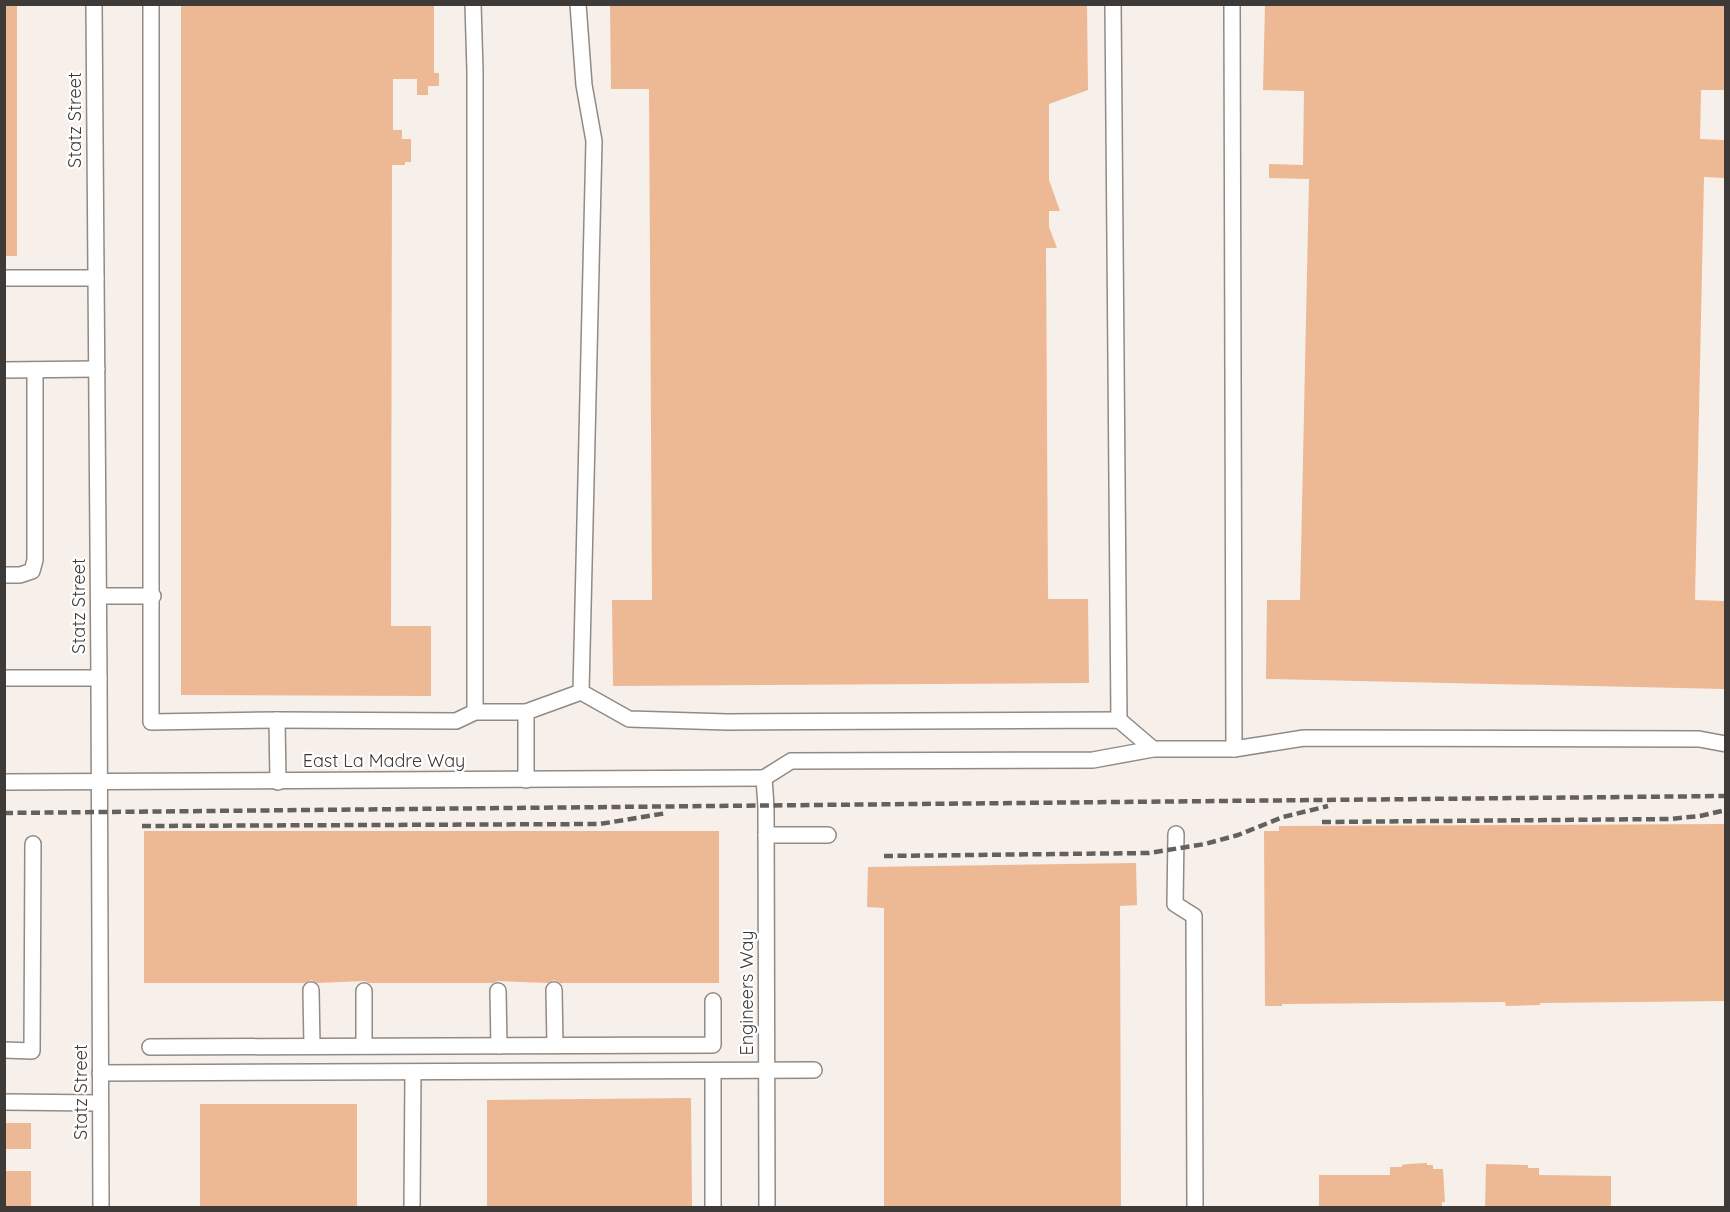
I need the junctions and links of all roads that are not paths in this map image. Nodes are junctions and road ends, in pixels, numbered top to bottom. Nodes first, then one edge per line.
1 (94, 4) edge
2 (151, 4) edge
3 (473, 4) edge
4 (578, 4) edge
5 (1113, 4) edge
6 (1232, 4) edge
7 (4, 278) edge
8 (96, 278) junction
9 (97, 369) junction
10 (4, 370) edge
11 (35, 370) junction
12 (4, 575) edge
13 (99, 596) junction
14 (153, 596) junction
15 (4, 678) edge
16 (99, 678) junction
17 (581, 692) junction
18 (475, 712) junction
19 (526, 712) junction
20 (277, 720) junction
21 (1119, 720) junction
22 (1725, 744) edge
23 (1153, 749) junction
24 (1234, 749) junction
25 (764, 778) junction
26 (526, 780) junction
27 (4, 782) edge
28 (278, 782) junction
29 (99, 783) junction
30 (1176, 834) dead end
31 (828, 835) dead end
32 (766, 836) junction
33 (33, 844) dead end
34 (311, 990) dead end
35 (554, 990) dead end
36 (364, 991) dead end
37 (498, 991) dead end
38 (713, 1000) dead end
39 (312, 1046) junction
40 (364, 1046) junction
41 (499, 1046) junction
42 (555, 1046) junction
43 (150, 1047) dead end
44 (4, 1050) edge
45 (814, 1070) dead end
46 (767, 1071) junction
47 (412, 1072) junction
48 (713, 1072) junction
49 (100, 1073) junction
50 (4, 1102) edge
51 (100, 1103) junction
52 (101, 1208) edge
53 (412, 1208) edge
54 (713, 1208) edge
55 (767, 1208) edge
56 (1195, 1208) edge

1 - 8 street, Statz Street
2 - 14 street
3 - 18 street
4 - 17 street
5 - 21 street
6 - 24 street
7 - 8 street
8 - 9 street, Statz Street
9 - 11 street
9 - 13 street, Statz Street
10 - 11 street
11 - 12 street
13 - 14 street
13 - 16 street, Statz Street
14 - 20 street
15 - 16 street
16 - 29 street, Statz Street
17 - 19 street
17 - 21 street
18 - 19 street
18 - 20 street
19 - 26 street
20 - 28 street
21 - 23 street
22 - 24 street
23 - 24 street
23 - 25 street
25 - 26 street, East La Madre Way
25 - 32 street, Engineers Way
26 - 28 street, East La Madre Way
27 - 29 street, East La Madre Way
28 - 29 street, East La Madre Way
29 - 49 street, Statz Street
30 - 56 street
31 - 32 street
32 - 46 street, Engineers Way
33 - 44 street
34 - 39 street
35 - 42 street
36 - 40 street
37 - 41 street
38 - 42 street
39 - 40 street
39 - 43 street
40 - 41 street
41 - 42 street
45 - 46 street
46 - 48 street
46 - 55 street, Engineers Way
47 - 48 street
47 - 49 street
47 - 53 street
48 - 54 street
49 - 51 street, Statz Street
50 - 51 street
51 - 52 street, Statz Street

